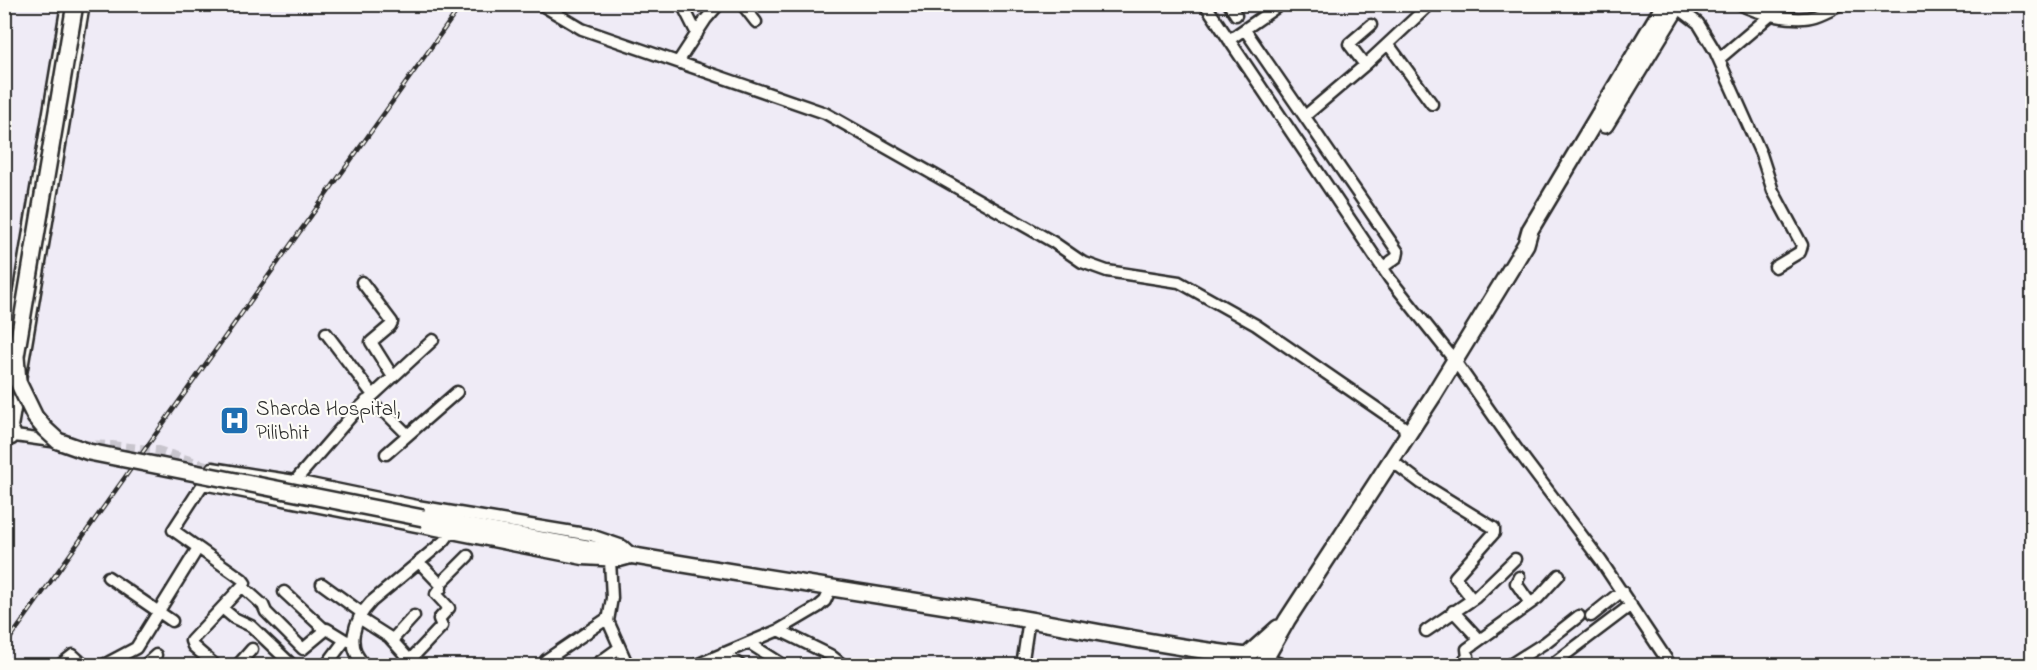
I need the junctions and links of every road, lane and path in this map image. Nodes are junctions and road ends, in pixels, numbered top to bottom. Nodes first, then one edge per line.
1 (67, 4) edge
2 (75, 4) edge
3 (84, 4) edge
4 (540, 4) edge
5 (682, 4) edge
6 (719, 4) edge
7 (742, 4) edge
8 (1205, 4) edge
9 (1229, 4) edge
10 (1281, 4) edge
11 (1740, 4) edge
12 (1841, 4) edge
13 (1674, 5) edge
14 (1426, 8) dead end
15 (1772, 14) junction
16 (1236, 15) dead end
17 (756, 22) dead end
18 (1371, 25) dead end
19 (1245, 30) junction
20 (697, 34) junction
21 (1229, 40) junction
22 (1388, 44) junction
23 (1719, 59) junction
24 (678, 62) junction
25 (1365, 65) junction
26 (1432, 104) dead end
27 (1304, 115) junction
28 (1286, 124) junction
29 (1775, 267) dead end
30 (1382, 268) junction
31 (363, 282) dead end
32 (326, 333) dead end
33 (433, 340) dead end
34 (1455, 361) junction
35 (393, 376) junction
36 (457, 392) dead end
37 (369, 398) junction
38 (4, 403) edge
39 (1389, 416) junction
40 (1419, 419) junction
41 (408, 435) junction
42 (8, 436) edge
43 (1406, 440) junction
44 (76, 445) tunnel mouth
45 (386, 454) dead end
46 (1392, 461) junction
47 (212, 468) tunnel mouth
48 (295, 481) junction
49 (450, 533) junction
50 (198, 548) junction
51 (468, 556) dead end
52 (635, 557) junction
53 (1515, 559) dead end
54 (610, 560) junction
55 (419, 562) junction
56 (1559, 575) dead end
57 (1519, 576) dead end
58 (108, 577) dead end
59 (441, 583) junction
60 (322, 584) dead end
61 (243, 587) junction
62 (831, 588) junction
63 (1622, 591) junction
64 (284, 592) dead end
65 (1472, 599) junction
66 (1530, 603) junction
67 (1631, 605) junction
68 (222, 608) junction
69 (1453, 610) junction
70 (158, 611) junction
71 (361, 615) junction
72 (414, 616) dead end
73 (1579, 616) dead end
74 (1591, 616) dead end
75 (608, 618) junction
76 (1029, 619) junction
77 (1287, 620) junction
78 (172, 621) dead end
79 (326, 630) junction
80 (778, 630) junction
81 (1426, 631) dead end
82 (1479, 639) junction
83 (392, 640) junction
84 (349, 641) junction
85 (749, 643) junction
86 (619, 648) junction
87 (252, 649) dead end
88 (1192, 650) junction
89 (723, 653) junction
90 (156, 655) dead end
91 (1247, 659) edge
92 (546, 660) dead end
93 (1557, 661) dead end
94 (412, 663) edge
95 (1269, 663) edge
96 (327, 664) dead end
97 (1225, 665) edge
98 (59, 666) edge
99 (85, 666) edge
100 (102, 666) edge
101 (144, 666) edge
102 (216, 666) edge
103 (237, 666) edge
104 (293, 666) edge
105 (366, 666) edge
106 (594, 666) edge
107 (627, 666) edge
108 (694, 666) edge
109 (741, 666) edge
110 (785, 666) edge
111 (844, 666) edge
112 (1022, 666) edge
113 (1458, 666) edge
114 (1508, 666) edge
115 (1671, 666) edge

1 - 38 street
2 - 52 highway, bridge
3 - 42 street
4 - 24 street
5 - 20 street
6 - 20 street
7 - 17 street
8 - 21 street
9 - 16 street
10 - 19 street
11 - 15 street
12 - 15 street
13 - 23 street
13 - 34 highway
14 - 22 street
15 - 23 street
18 - 25 street
19 - 21 street
19 - 27 street
20 - 24 street
21 - 28 street
22 - 25 street
22 - 26 street
23 - 29 street
24 - 39 street
25 - 27 street
27 - 28 street
27 - 30 street
28 - 30 street
30 - 34 street
31 - 35 street
32 - 37 street
33 - 35 street
34 - 40 highway
34 - 63 street
35 - 37 street
36 - 41 street
37 - 41 street
37 - 48 street
39 - 40 street
39 - 43 street
40 - 43 highway
41 - 45 street
42 - 44 street
43 - 46 highway
46 - 65 street
46 - 77 highway
47 - 48 street
48 - 52 street
49 - 50 street
49 - 54 street
49 - 55 street
50 - 61 street
50 - 70 street
51 - 59 street
52 - 54 street
52 - 62 highway
53 - 65 street
54 - 75 street
55 - 59 street
55 - 71 street
56 - 66 street
57 - 66 street
58 - 70 street
59 - 94 street
60 - 71 street
61 - 68 street
61 - 79 street
62 - 76 highway
62 - 80 street
63 - 67 street
63 - 74 street
64 - 79 street
65 - 69 street
66 - 82 street
67 - 93 street
67 - 115 street
68 - 102 street
68 - 104 street
69 - 81 street
69 - 82 street
70 - 78 street
70 - 100 street
71 - 83 street
71 - 84 street
72 - 83 street
73 - 114 street
75 - 86 street
75 - 92 street
76 - 88 highway
76 - 112 street
77 - 91 highway
77 - 95 highway
79 - 84 street
80 - 85 street
80 - 111 street
82 - 113 street
83 - 94 street
84 - 96 street
84 - 105 street
85 - 89 street
85 - 110 street
86 - 106 street
86 - 107 street
87 - 103 street
88 - 91 highway
88 - 97 highway
89 - 108 street
89 - 109 street
90 - 101 street
91 - 95 highway
98 - 99 street

